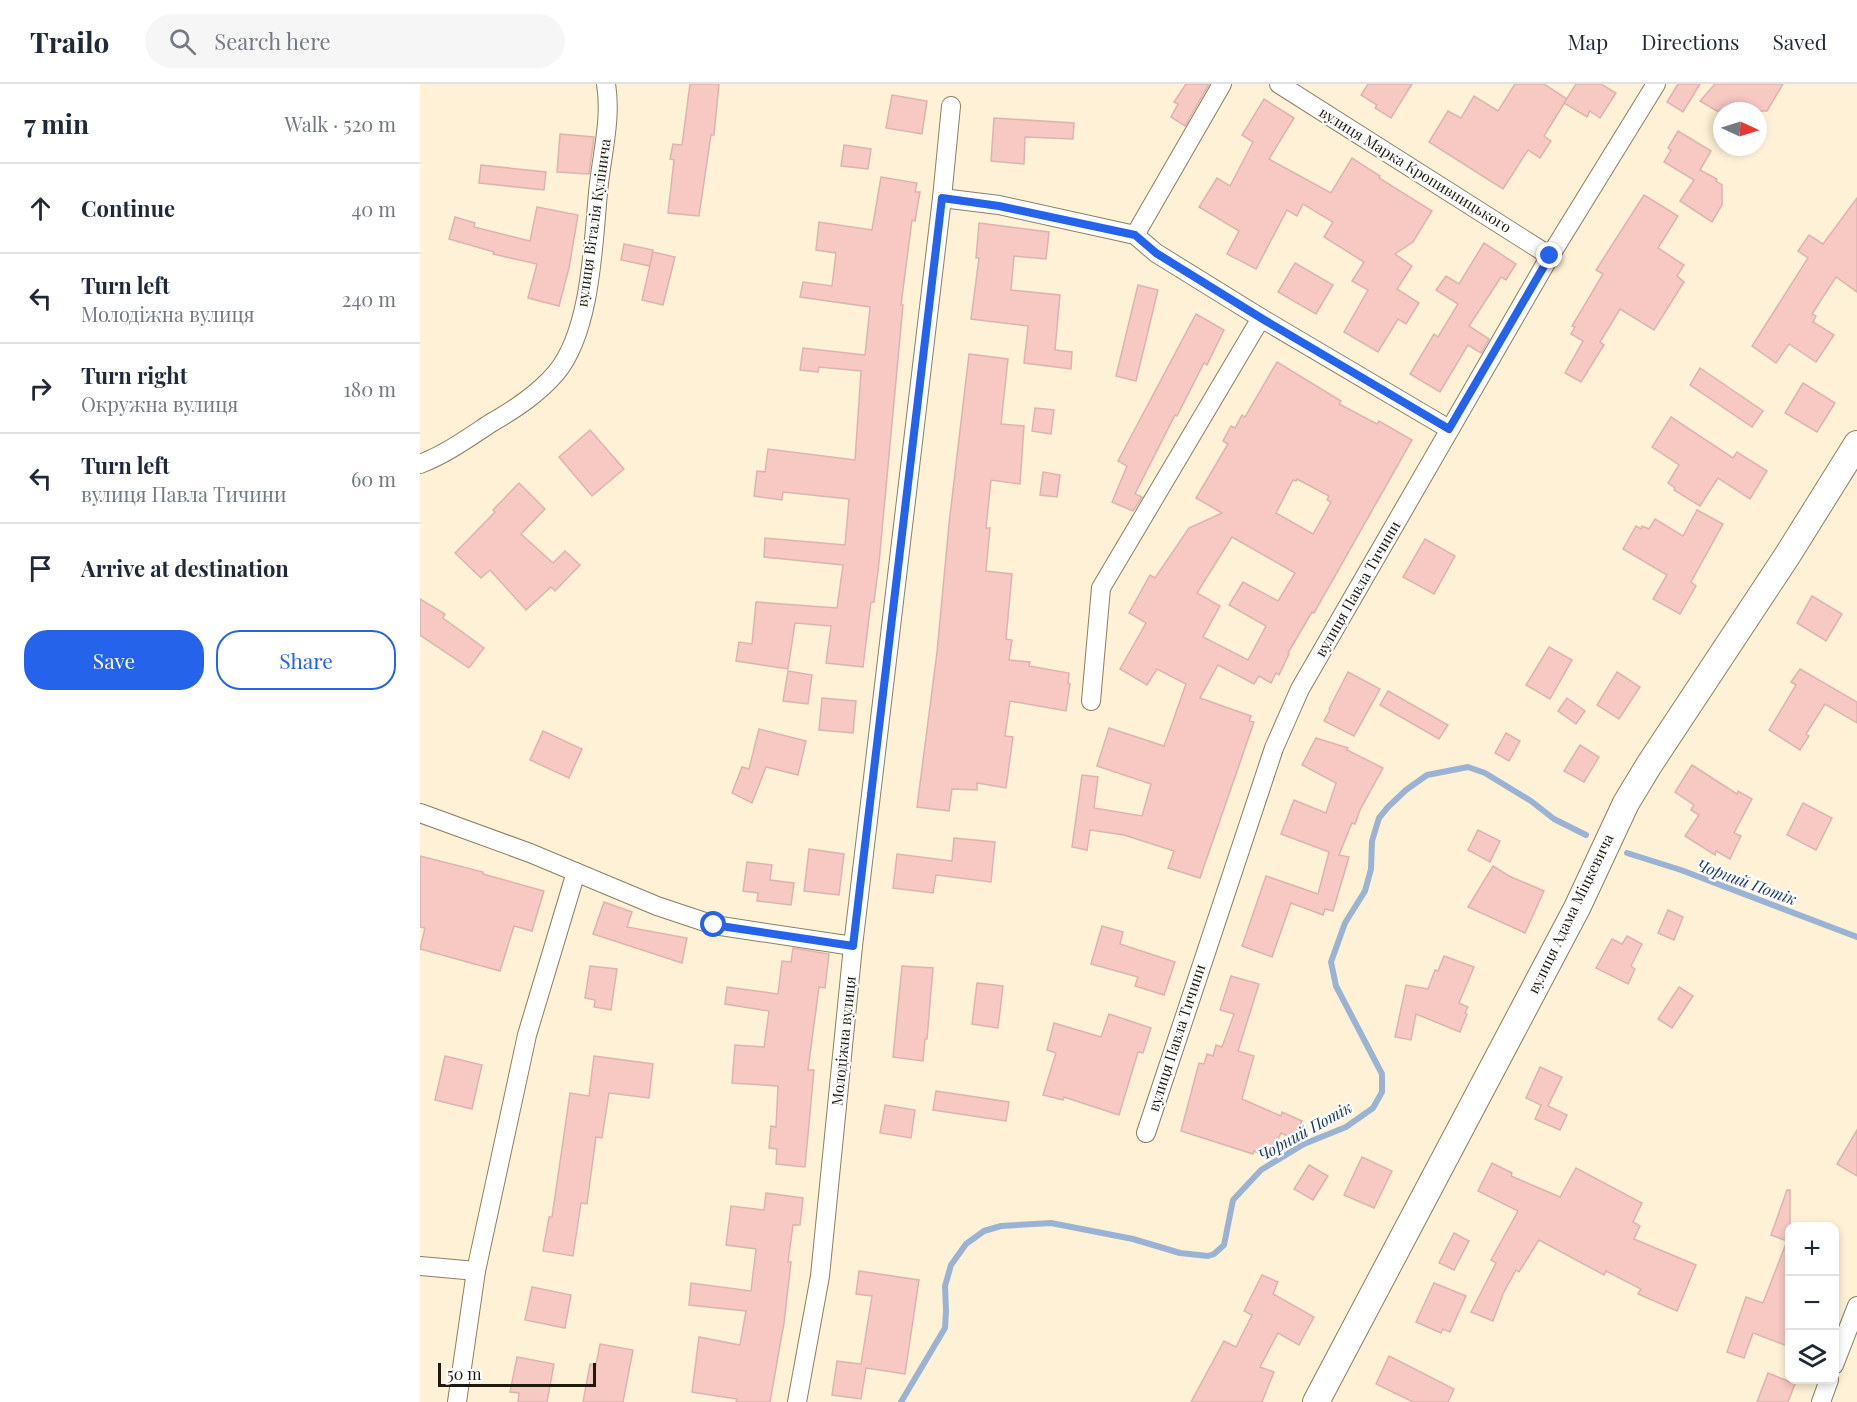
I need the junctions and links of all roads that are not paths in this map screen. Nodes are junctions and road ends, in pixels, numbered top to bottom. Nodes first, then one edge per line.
1 (606, 84) edge
2 (1222, 84) edge
3 (1279, 84) edge
4 (1655, 84) edge
5 (951, 106) dead end
6 (942, 198) junction
7 (1135, 235) junction
8 (1550, 256) junction
9 (1261, 318) junction
10 (1449, 429) junction
11 (1857, 444) edge
12 (420, 464) edge
13 (1091, 701) dead end
14 (420, 813) edge
15 (576, 872) junction
16 (853, 946) junction
17 (1146, 1133) dead end
18 (420, 1266) edge
19 (476, 1271) junction
20 (1857, 1306) edge
21 (1839, 1352) edge
22 (1828, 1384) edge
23 (457, 1402) edge
24 (797, 1402) edge
25 (1316, 1402) edge
26 (1821, 1402) edge

1 - 12 street, вулиця Віталія Кулінича
2 - 7 street
3 - 8 street, вулиця Марка Кропивницького
4 - 8 street, вулиця Павла Тичини
5 - 6 street, Молодіжна вулиця
6 - 7 street
6 - 16 street, Молодіжна вулиця
7 - 9 street
8 - 10 street, вулиця Павла Тичини
9 - 10 street
9 - 13 street
10 - 17 street, вулиця Павла Тичини
11 - 25 street, вулиця Адама Міцкевича
14 - 15 street
15 - 16 street
15 - 19 street
16 - 24 street, Молодіжна вулиця
18 - 19 street
19 - 23 street
20 - 21 street
22 - 26 street

